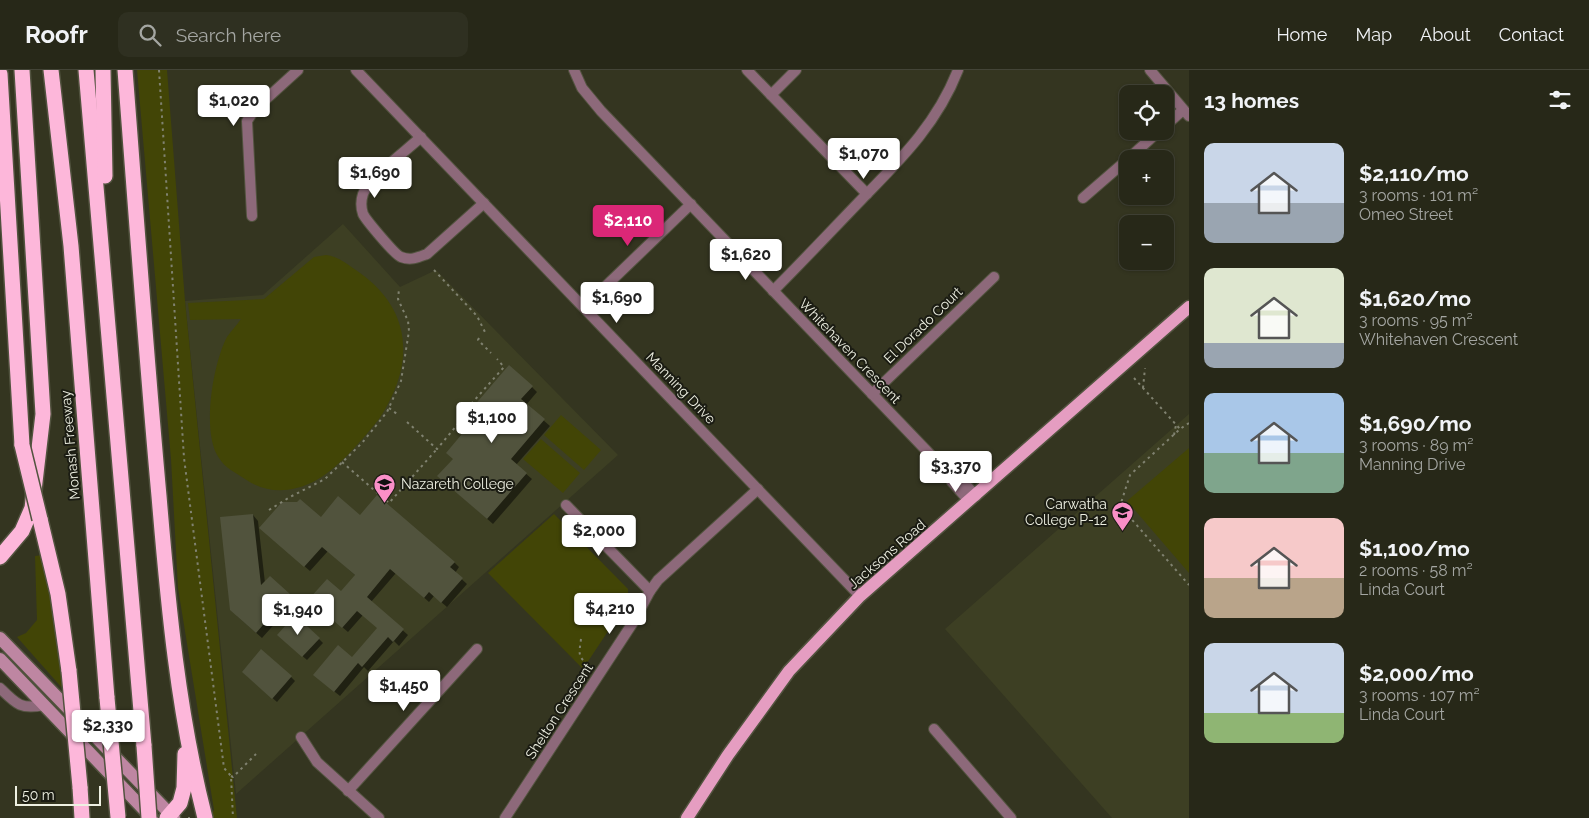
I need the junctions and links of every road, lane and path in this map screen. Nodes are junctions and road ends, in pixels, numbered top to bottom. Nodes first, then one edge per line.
1 (22, 70) edge
2 (51, 70) edge
3 (86, 70) edge
4 (104, 70) edge
5 (125, 70) edge
6 (159, 70) edge
7 (298, 70) edge
8 (356, 70) edge
9 (574, 70) edge
10 (748, 70) edge
11 (796, 70) edge
12 (958, 70) edge
13 (1150, 70) edge
14 (0, 74) edge
15 (771, 94) junction
16 (1186, 113) edge
17 (1174, 120) edge
18 (421, 137) junction
19 (1149, 140) edge
20 (1138, 150) edge
21 (1119, 167) edge
22 (867, 194) junction
23 (1084, 198) dead end
24 (484, 203) junction
25 (691, 204) junction
26 (252, 216) dead end
27 (434, 270) dead end
28 (994, 277) dead end
29 (399, 288) dead end
30 (774, 291) junction
31 (107, 298) junction
32 (584, 307) junction
33 (1189, 307) edge
34 (485, 332) dead end
35 (479, 338) dead end
36 (490, 353) dead end
37 (497, 360) dead end
38 (1145, 368) dead end
39 (1134, 378) dead end
40 (1143, 388) junction
41 (872, 394) junction
42 (389, 408) junction
43 (398, 414) dead end
44 (407, 422) dead end
45 (1189, 423) edge
46 (1176, 425) junction
47 (1180, 429) junction
48 (1174, 435) junction
49 (436, 449) junction
50 (342, 462) junction
51 (758, 489) junction
52 (972, 498) junction
53 (566, 505) dead end
54 (269, 510) dead end
55 (3, 553) edge
56 (1189, 585) edge
57 (650, 591) junction
58 (860, 596) junction
59 (0, 638) edge
60 (581, 639) dead end
61 (477, 649) dead end
62 (0, 659) edge
63 (600, 673) junction
64 (0, 688) edge
65 (44, 705) junction
66 (934, 729) dead end
67 (185, 730) junction
68 (301, 737) dead end
69 (256, 754) dead end
70 (231, 776) junction
71 (348, 791) junction
72 (118, 817) edge
73 (171, 817) edge
74 (232, 817) edge
75 (82, 818) edge
76 (151, 818) edge
77 (205, 818) edge
78 (378, 818) edge
79 (505, 818) edge
80 (688, 818) edge
81 (1010, 818) edge

1 - 55 highway
2 - 72 highway, Monash Freeway, bridge
3 - 31 highway
4 - 31 highway
5 - 67 highway
6 - 70 path
7 - 26 street
8 - 18 street, Manning Drive
9 - 25 street, Whitehaven Crescent
10 - 15 street
11 - 15 street
12 - 22 street
13 - 16 street
14 - 75 highway, bridge
15 - 22 street
16 - 17 street
18 - 24 street, Manning Drive
18 - 24 street
19 - 20 street
21 - 23 street
22 - 30 street
24 - 32 street, Manning Drive
25 - 30 street, Whitehaven Crescent
25 - 32 street
27 - 34 path
28 - 41 street, El Dorado Court
29 - 42 path
30 - 41 street, Whitehaven Crescent
31 - 76 highway, bridge
32 - 51 street, Manning Drive
33 - 52 main road, Jacksons Road
35 - 36 path
37 - 49 path
38 - 40 path
39 - 40 path
40 - 46 path
41 - 52 street, Whitehaven Crescent
42 - 43 path
42 - 50 path
44 - 49 path
45 - 47 path
46 - 47 path
46 - 48 path
47 - 48 path
48 - 56 path
49 - 50 path
50 - 54 path
51 - 57 street, Shelton Crescent
51 - 58 street, Manning Drive
52 - 58 main road, Jacksons Road
53 - 57 street
57 - 63 street, Shelton Crescent
58 - 80 main road, Jacksons Road
59 - 73 main road
60 - 63 path
61 - 71 street
62 - 65 main road
63 - 79 street, Shelton Crescent
64 - 65 street
65 - 76 main road
66 - 81 street
67 - 73 highway
67 - 77 highway
68 - 71 street
69 - 70 path
70 - 74 path
71 - 78 street

